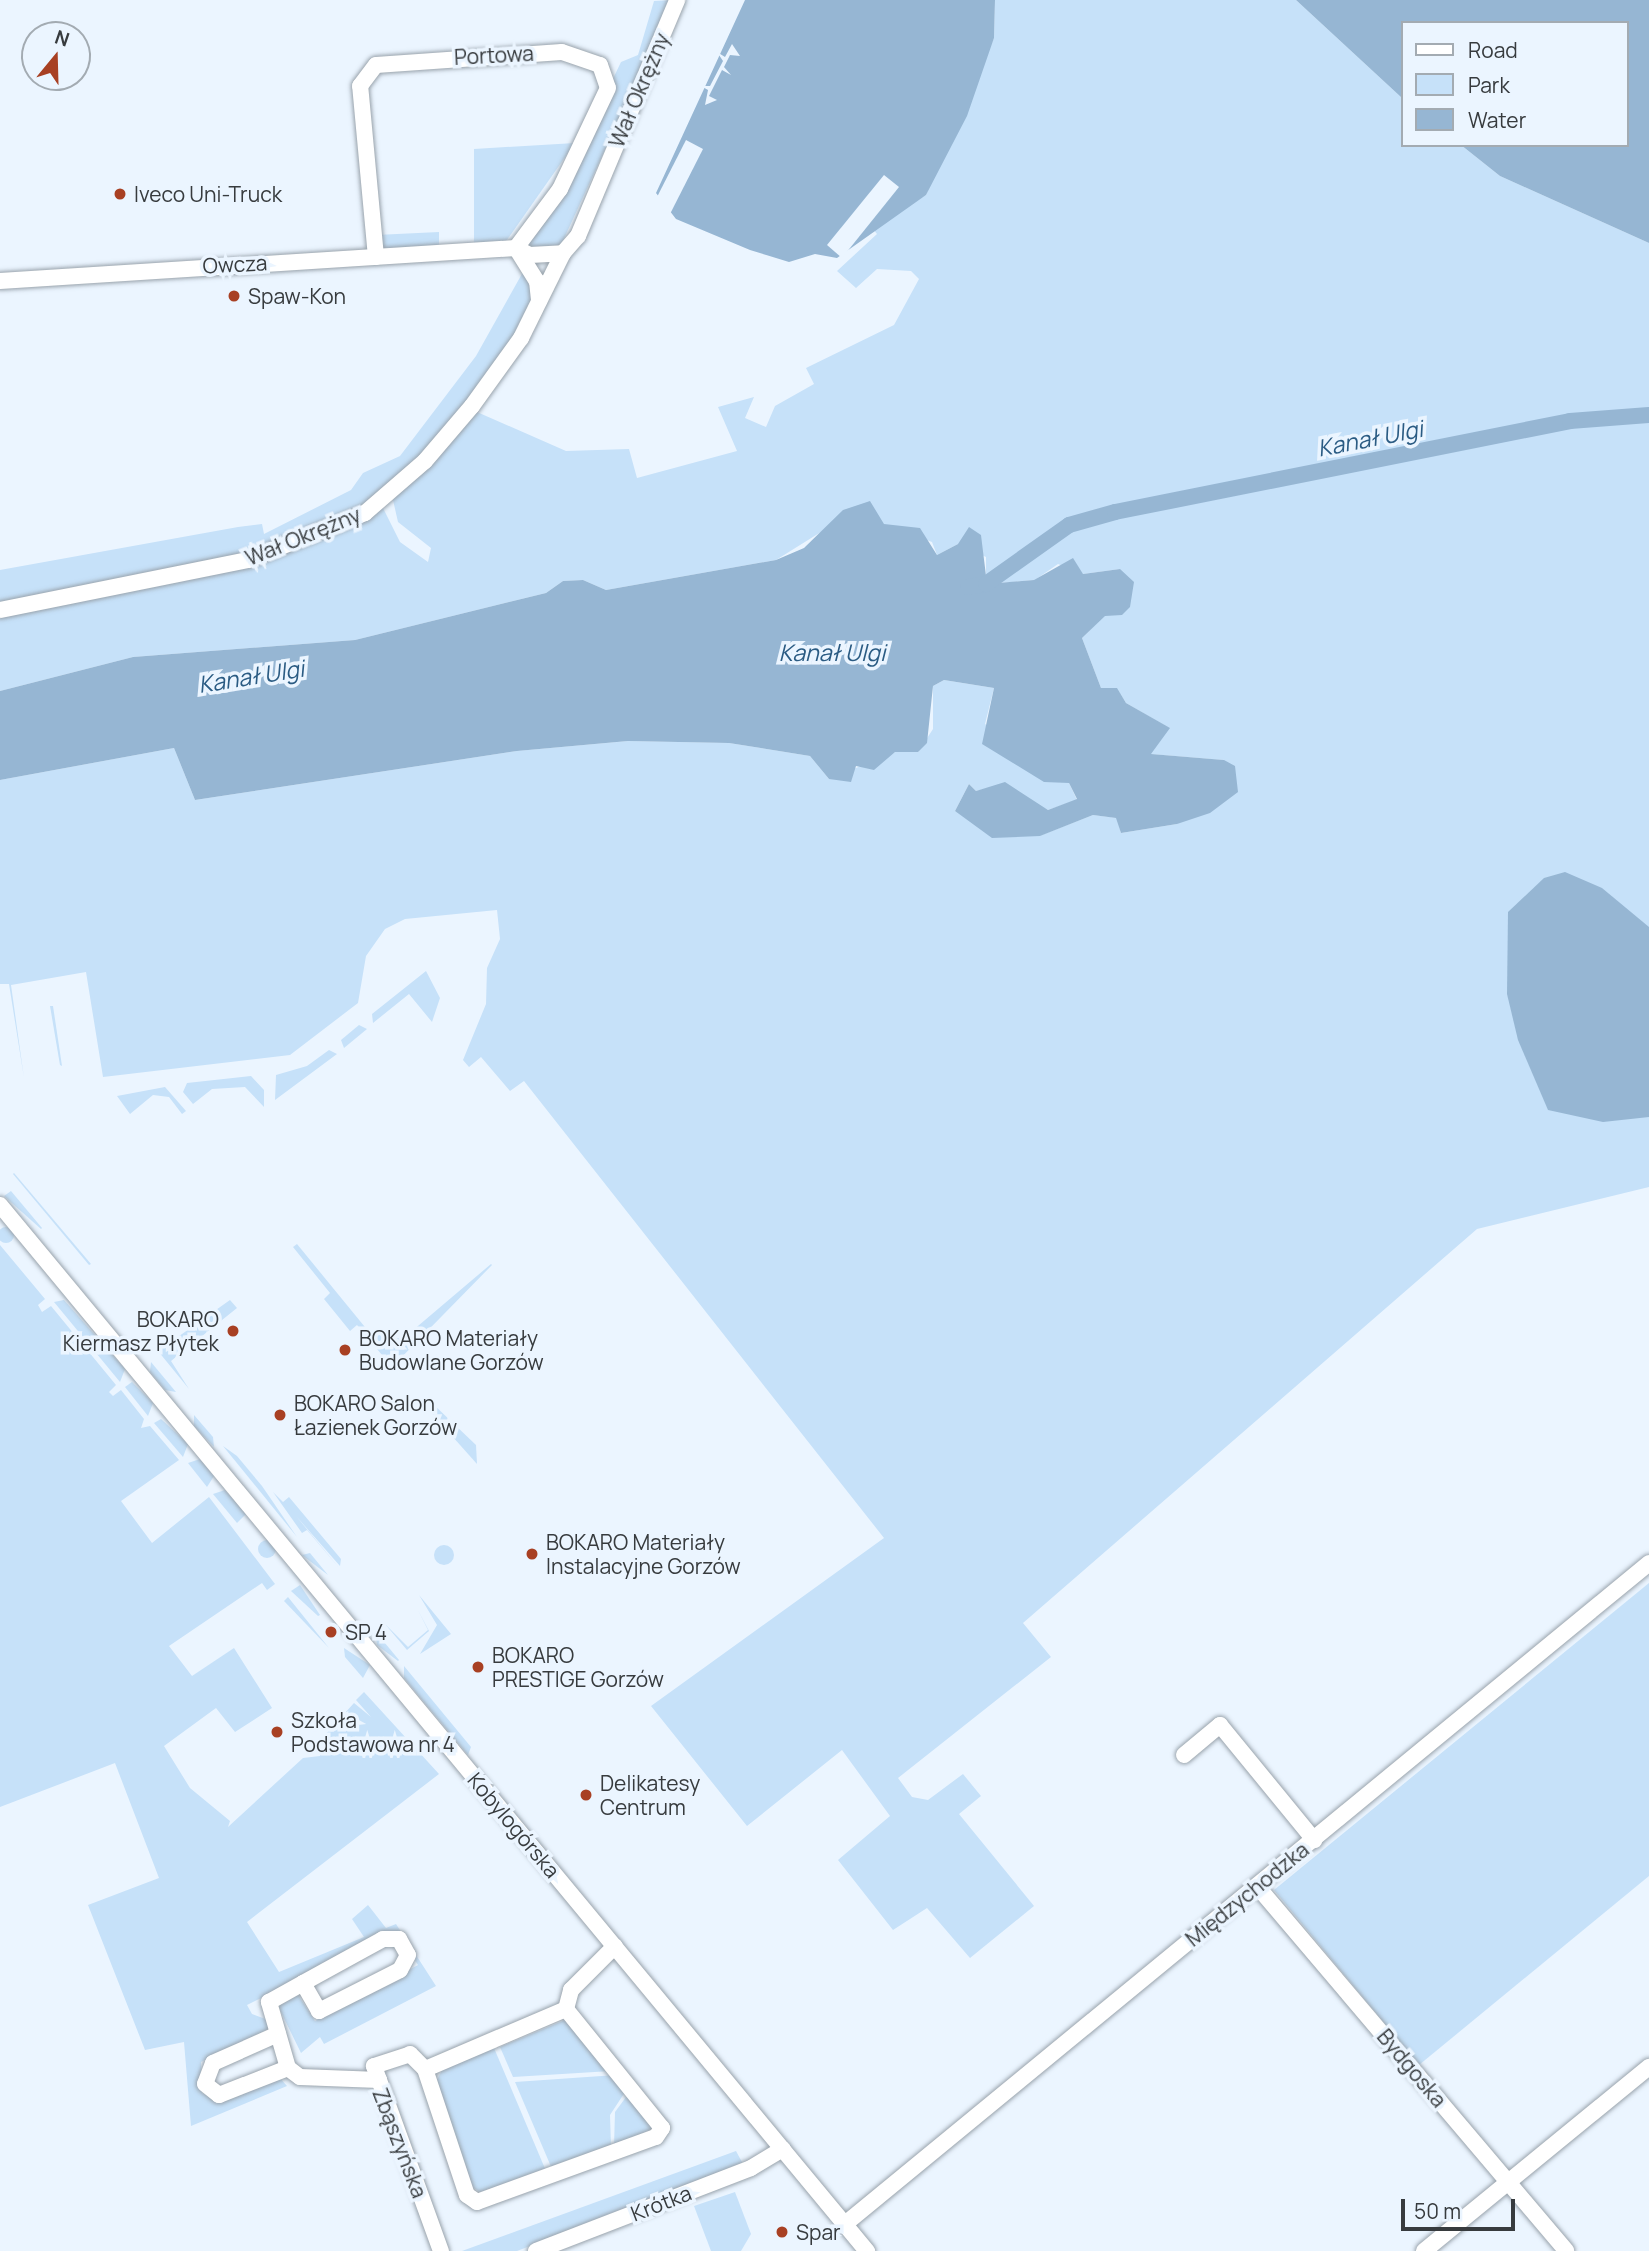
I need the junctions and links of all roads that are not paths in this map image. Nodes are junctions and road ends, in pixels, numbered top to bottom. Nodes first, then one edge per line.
1 (677, 0) edge
2 (516, 248) junction
3 (563, 253) junction
4 (376, 257) junction
5 (0, 281) edge
6 (539, 301) junction
7 (0, 610) edge
8 (0, 1205) edge
9 (1649, 1563) edge
10 (1184, 1755) dead end
11 (1314, 1840) junction
12 (1258, 1886) junction
13 (615, 1946) junction
14 (303, 1983) junction
15 (566, 2009) junction
16 (278, 2034) junction
17 (1649, 2067) edge
18 (288, 2068) junction
19 (425, 2069) junction
20 (379, 2080) junction
21 (783, 2149) junction
22 (1508, 2181) junction
23 (845, 2224) junction
24 (441, 2251) edge
25 (536, 2251) edge
26 (867, 2251) edge
27 (1424, 2251) edge
28 (1566, 2251) edge

1 - 3 street, Wał Okrężny
2 - 3 street
2 - 4 street, Owcza
2 - 4 street, Portowa
2 - 6 street
3 - 6 street, Wał Okrężny
4 - 5 street, Owcza
6 - 7 street, Wał Okrężny
8 - 13 street, Kobylogórska
9 - 11 street, Międzychodzka
10 - 11 street
11 - 12 street, Międzychodzka
12 - 22 street, Bydgoska
12 - 23 street, Międzychodzka
13 - 15 street
13 - 21 street, Kobylogórska
14 - 14 street
14 - 16 street
15 - 19 street
15 - 19 street
16 - 18 street
16 - 18 street
17 - 22 street
18 - 20 street, Zbąszyńska
19 - 20 street
20 - 24 street, Zbąszyńska
21 - 23 street, Kobylogórska
21 - 25 street, Krótka
22 - 27 street
22 - 28 street, Bydgoska
23 - 26 street, Kobylogórska

